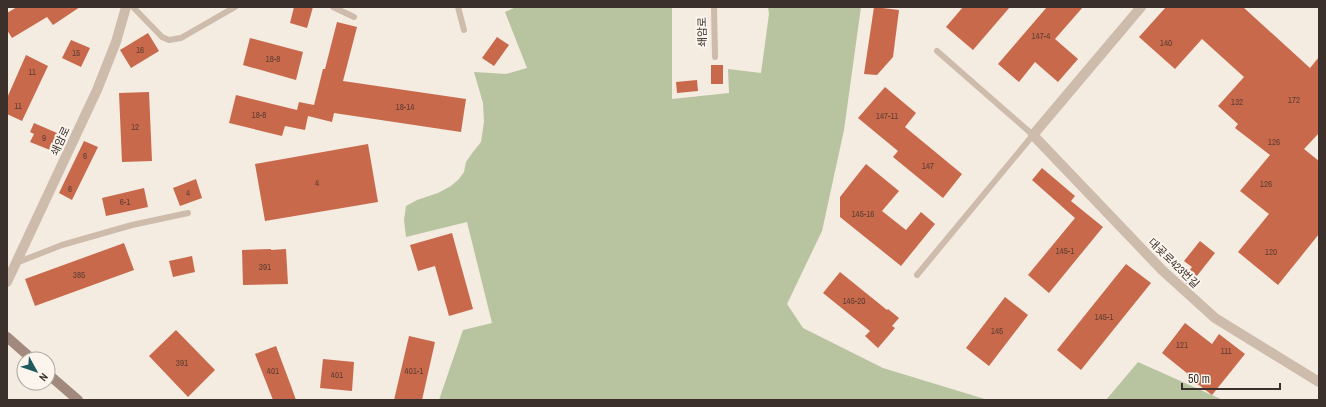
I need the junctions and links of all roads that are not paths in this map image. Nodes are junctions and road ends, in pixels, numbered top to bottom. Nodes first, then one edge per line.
1 (126, 7) edge
2 (133, 7) edge
3 (235, 7) edge
4 (333, 7) edge
5 (458, 7) edge
6 (714, 7) edge
7 (1141, 7) edge
8 (354, 16) dead end
9 (464, 30) dead end
10 (937, 51) dead end
11 (715, 57) dead end
12 (1033, 135) junction
13 (188, 213) dead end
14 (16, 262) junction
15 (916, 275) dead end
16 (7, 282) edge
17 (7, 337) edge
18 (23, 351) edge
19 (56, 381) edge
20 (1319, 382) edge
21 (78, 400) edge

1 - 14 street, 쇄암로
2 - 3 lane
4 - 8 lane
5 - 9 lane
6 - 11 lane, 쇄암로
7 - 12 street
10 - 12 lane, 대곶로423번길
12 - 15 lane
12 - 20 street, 대곶로423번길
13 - 14 lane
14 - 16 street, 쇄암로
17 - 18 street
19 - 21 street

